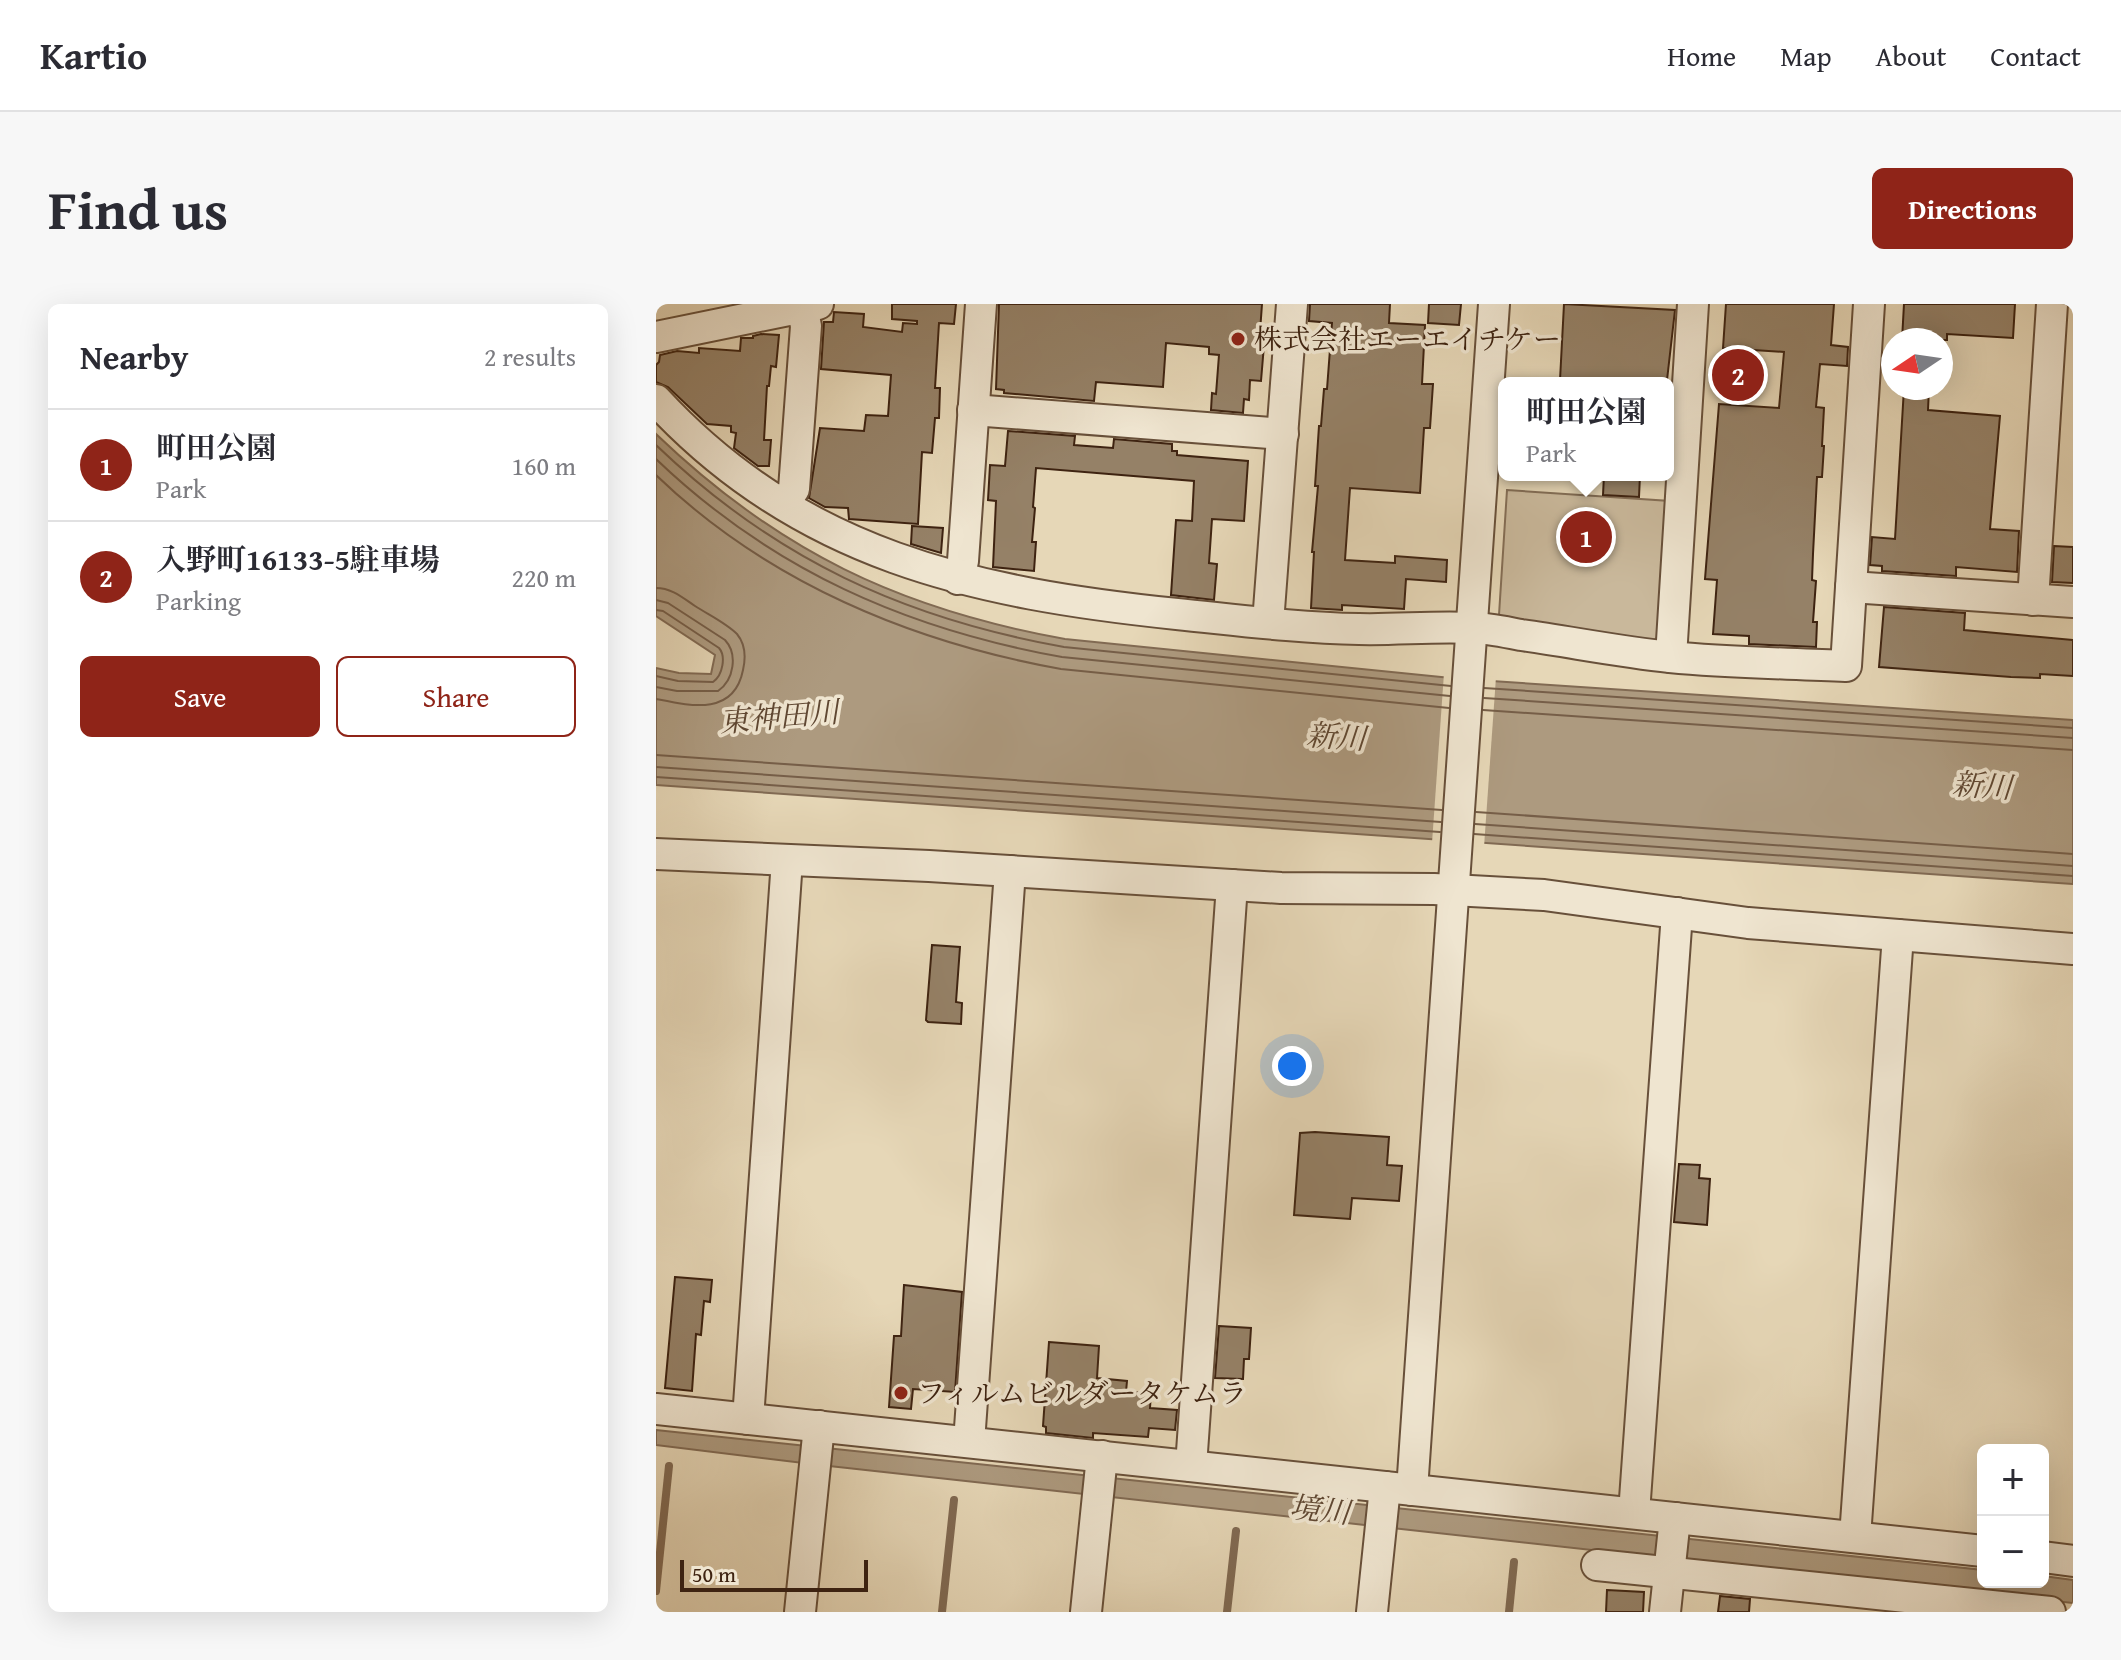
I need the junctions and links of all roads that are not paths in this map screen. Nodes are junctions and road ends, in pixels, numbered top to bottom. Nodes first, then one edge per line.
1 (981, 304) edge
2 (1292, 304) edge
3 (1494, 304) edge
4 (1693, 304) edge
5 (1869, 304) edge
6 (2052, 304) edge
7 (810, 306) edge
8 (656, 337) edge
9 (656, 400) edge
10 (973, 410) junction
11 (1283, 434) junction
12 (784, 504) junction
13 (958, 579) junction
14 (1851, 587) junction
15 (2033, 600) junction
16 (2073, 602) edge
17 (1268, 623) junction
18 (1472, 641) junction
19 (1671, 657) junction
20 (656, 854) edge
21 (787, 860) junction
22 (1010, 871) junction
23 (1456, 878) junction
24 (1232, 885) junction
25 (1677, 913) junction
26 (1898, 935) junction
27 (2073, 949) edge
28 (656, 1409) edge
29 (748, 1419) junction
30 (818, 1433) junction
31 (969, 1442) junction
32 (1101, 1464) junction
33 (1191, 1466) junction
34 (1394, 1493) junction
35 (1634, 1513) junction
36 (1855, 1537) junction
37 (1672, 1547) junction
38 (1977, 1550) edge
39 (2049, 1558) edge
40 (2073, 1561) edge
41 (1597, 1565) dead end
42 (800, 1612) edge
43 (1086, 1612) edge
44 (1372, 1612) edge
45 (1665, 1612) edge
46 (2050, 1612) edge

1 - 10 street
2 - 11 street
3 - 18 street
4 - 19 street
5 - 14 street
6 - 15 street
7 - 8 street
7 - 12 street
9 - 12 street
10 - 11 street
10 - 13 street
11 - 17 street
12 - 13 street
13 - 17 street
14 - 15 street
14 - 19 street
15 - 16 street
17 - 18 street
18 - 19 street
18 - 23 street
20 - 21 street
21 - 22 street
21 - 29 street
22 - 24 street
22 - 31 street
23 - 24 street
23 - 25 street
23 - 34 street
24 - 33 street
25 - 26 street
25 - 35 street
26 - 27 street
26 - 36 street
28 - 29 street
29 - 30 street
30 - 31 street
30 - 42 street
31 - 32 street
32 - 33 street
32 - 43 street
33 - 34 street
34 - 35 street
34 - 44 street
35 - 37 street
36 - 37 street
36 - 38 street
37 - 41 street
37 - 45 street
37 - 46 street
39 - 40 street

